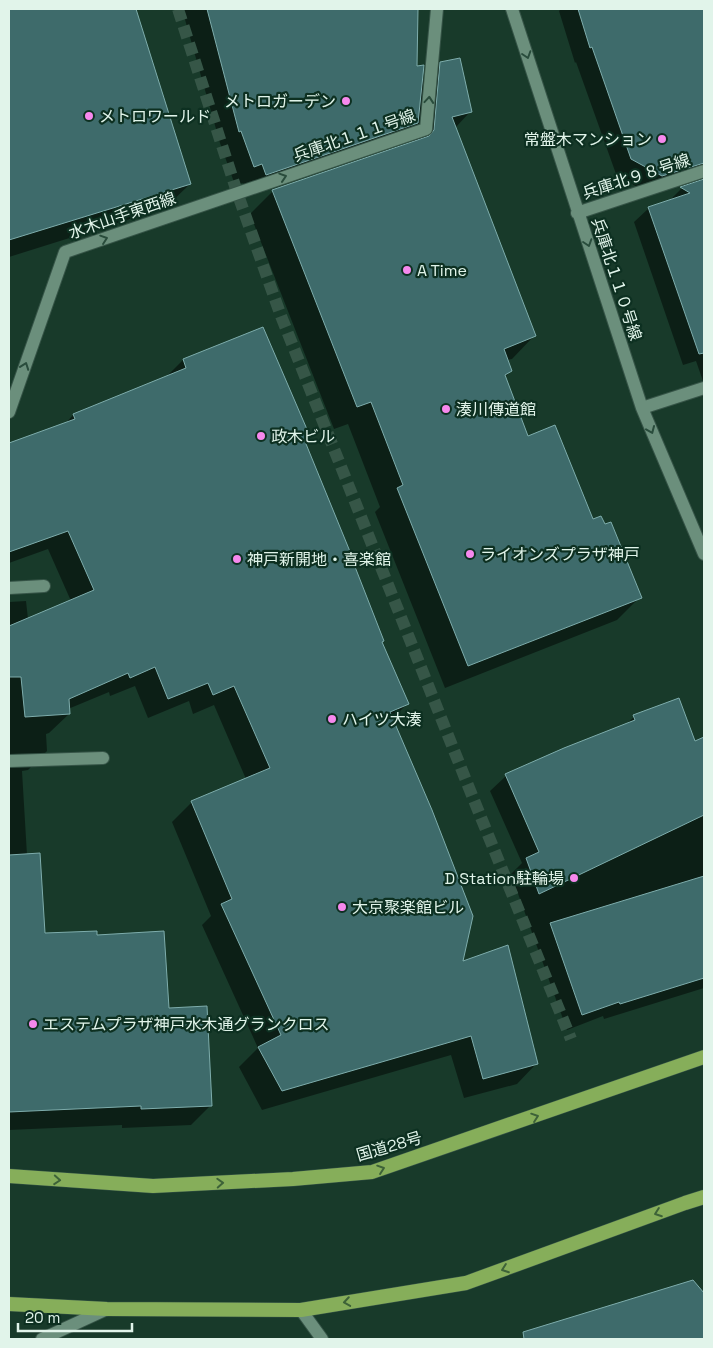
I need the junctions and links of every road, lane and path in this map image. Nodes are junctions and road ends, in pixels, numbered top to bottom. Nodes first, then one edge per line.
1 (437, 9) edge
2 (512, 9) edge
3 (704, 171) edge
4 (237, 192) joint
5 (578, 213) junction
6 (704, 388) edge
7 (642, 408) junction
8 (9, 412) edge
9 (704, 554) edge
10 (44, 586) dead end
11 (9, 588) edge
12 (103, 758) dead end
13 (9, 761) edge
14 (704, 1057) edge
15 (9, 1176) edge
16 (704, 1197) edge
17 (9, 1304) edge
18 (107, 1309) junction
19 (302, 1310) junction
20 (42, 1339) edge
21 (322, 1339) edge

4 -> 1 street, 兵庫北１１１号線
2 -> 5 street, 兵庫北１１０号線
3 - 5 street, 兵庫北９８号線
8 -> 4 street, 水木山手東西線
5 -> 7 street, 兵庫北１１０号線
6 - 7 street
7 -> 9 street, 兵庫北１１０号線
10 - 11 street
12 - 13 street
15 -> 14 highway, 国道28号
16 -> 19 highway
17 - 18 highway
18 - 19 highway
18 - 20 street
19 - 21 street

